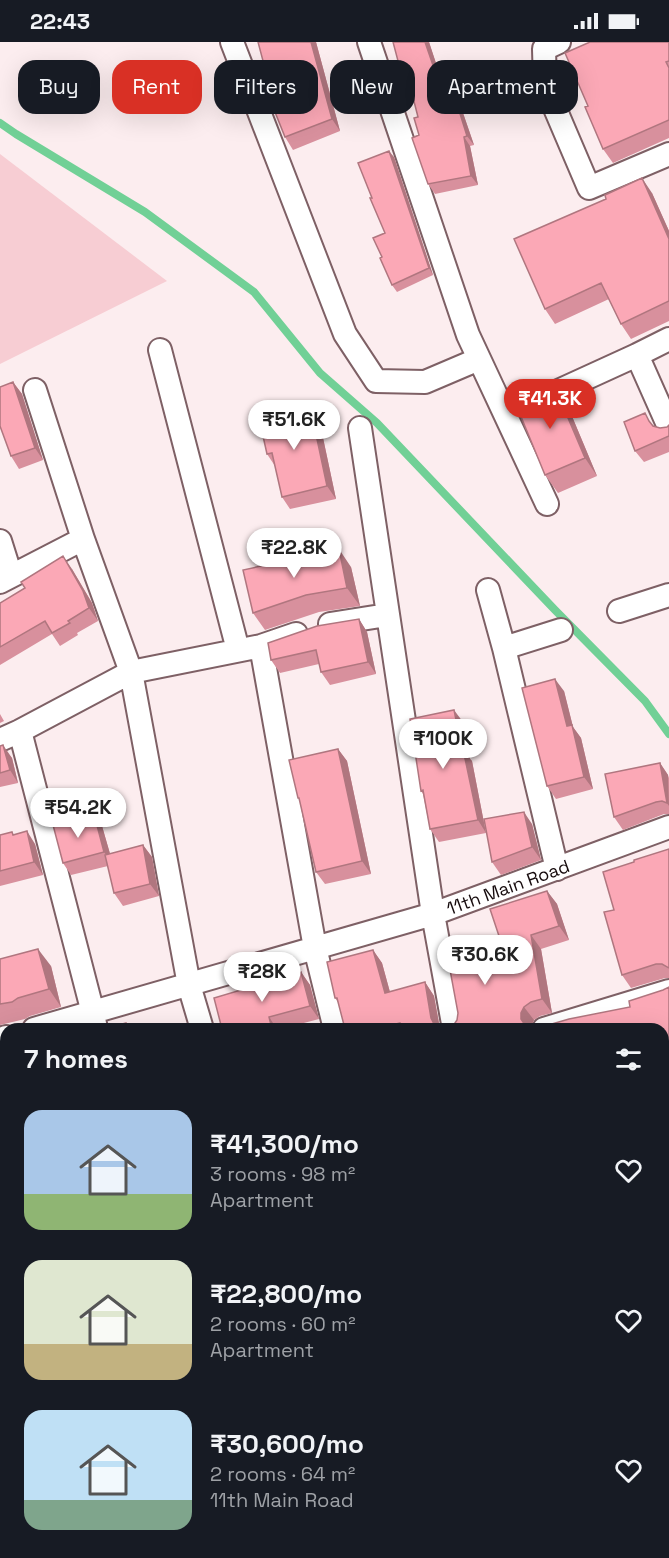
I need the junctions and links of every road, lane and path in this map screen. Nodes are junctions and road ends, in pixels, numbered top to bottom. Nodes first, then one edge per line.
1 (232, 42) edge
2 (369, 42) edge
3 (548, 44) edge
4 (669, 154) edge
5 (669, 339) edge
6 (160, 350) dead end
7 (637, 355) junction
8 (479, 359) junction
9 (35, 390) dead end
10 (506, 415) junction
11 (669, 427) edge
12 (360, 428) dead end
13 (548, 504) dead end
14 (83, 538) junction
15 (0, 541) edge
16 (6, 579) edge
17 (488, 590) dead end
18 (669, 595) edge
19 (618, 611) dead end
20 (387, 615) junction
21 (561, 630) dead end
22 (261, 646) junction
23 (504, 648) junction
24 (238, 651) junction
25 (131, 672) junction
26 (10, 735) edge
27 (669, 827) edge
28 (557, 869) junction
29 (433, 914) junction
30 (315, 948) junction
31 (189, 985) junction
32 (669, 991) edge
33 (95, 1021) edge
34 (80, 1023) edge
35 (200, 1023) edge
36 (333, 1023) edge
37 (453, 1023) edge
38 (564, 1023) edge

1 - 8 street
2 - 8 street
3 - 4 street
5 - 7 street
6 - 24 street
7 - 10 street
7 - 11 street
8 - 10 street
9 - 14 street
10 - 13 street
12 - 20 street
14 - 16 street
14 - 25 street
15 - 16 street
17 - 23 street
18 - 19 street
20 - 22 street
20 - 29 street
21 - 23 street
22 - 24 street
22 - 30 street
23 - 28 street
24 - 25 street
25 - 26 street
25 - 31 street
26 - 33 street
27 - 28 street, 11th Main Road
28 - 29 street, 11th Main Road
29 - 30 street, 11th Main Road
29 - 37 street
30 - 31 street, 11th Main Road
30 - 36 street
31 - 33 street, 11th Main Road
31 - 35 street
32 - 38 street
33 - 34 street, 11th Main Road

